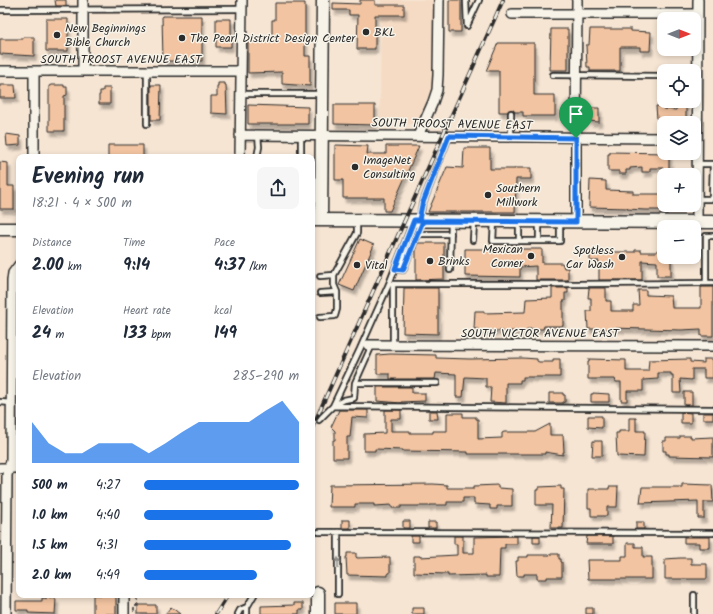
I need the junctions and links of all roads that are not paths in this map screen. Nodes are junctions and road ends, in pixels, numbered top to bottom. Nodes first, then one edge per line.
1 (84, 0) edge
2 (323, 0) edge
3 (439, 0) edge
4 (466, 0) edge
5 (479, 0) edge
6 (577, 0) edge
7 (698, 0) edge
8 (242, 5) edge
9 (0, 10) edge
10 (83, 10) junction
11 (698, 12) edge
12 (577, 13) junction
13 (512, 14) dead end
14 (657, 14) edge
15 (147, 70) junction
16 (34, 71) junction
17 (83, 71) junction
18 (241, 71) junction
19 (0, 72) edge
20 (553, 75) dead end
21 (576, 75) junction
22 (657, 76) edge
23 (241, 94) junction
24 (322, 94) junction
25 (511, 113) dead end
26 (147, 124) dead end
27 (240, 135) junction
28 (258, 135) junction
29 (301, 135) junction
30 (321, 135) junction
31 (418, 136) junction
32 (449, 136) junction
33 (511, 137) junction
34 (576, 138) junction
35 (657, 138) edge
36 (34, 154) edge
37 (240, 154) edge
38 (258, 154) edge
39 (301, 154) edge
40 (697, 160) edge
41 (697, 164) junction
42 (713, 164) edge
43 (697, 168) edge
44 (701, 199) edge
45 (316, 220) edge
46 (357, 220) junction
47 (419, 221) junction
48 (451, 221) junction
49 (474, 221) junction
50 (494, 221) junction
51 (519, 222) junction
52 (539, 222) junction
53 (560, 222) junction
54 (576, 222) junction
55 (657, 222) edge
56 (701, 222) edge
57 (713, 222) edge
58 (0, 229) edge
59 (16, 229) edge
60 (417, 234) junction
61 (451, 234) junction
62 (713, 236) edge
63 (474, 240) dead end
64 (519, 241) junction
65 (538, 241) junction
66 (16, 269) edge
67 (395, 269) junction
68 (450, 270) dead end
69 (320, 276) dead end
70 (334, 276) junction
71 (706, 283) junction
72 (713, 283) edge
73 (391, 284) junction
74 (337, 292) junction
75 (320, 293) dead end
76 (320, 317) dead end
77 (370, 345) joint
78 (393, 345) junction
79 (713, 346) edge
80 (355, 383) junction
81 (437, 383) dead end
82 (0, 402) edge
83 (12, 403) junction
84 (333, 406) junction
85 (713, 409) edge
86 (320, 420) dead end
87 (4, 468) edge
88 (16, 468) edge
89 (3, 528) edge
90 (319, 532) dead end
91 (338, 532) junction
92 (713, 532) edge
93 (3, 584) edge
94 (315, 593) edge
95 (338, 594) dead end
96 (694, 595) dead end
97 (124, 598) edge
98 (252, 598) edge
99 (247, 608) junction
100 (124, 612) edge
101 (6, 614) edge
102 (238, 614) edge
103 (247, 614) edge
104 (318, 614) edge
105 (694, 614) edge

1 - 10 street
2 - 24 main road
3 - 31 street
4 - 5 lane
6 - 12 street
7 - 11 street
8 - 10 lane
8 - 18 street
9 - 10 lane
10 - 17 street
12 - 13 street
12 - 14 street
12 - 21 street
15 - 17 street, SOUTH TROOST AVENUE EAST
15 - 18 street, SOUTH TROOST AVENUE EAST
15 - 26 lane
16 - 17 street, SOUTH TROOST AVENUE EAST
16 - 19 street, SOUTH TROOST AVENUE EAST
16 - 36 street
18 - 23 street
20 - 21 lane
21 - 22 lane
21 - 34 street
23 - 24 lane
23 - 27 street
24 - 30 main road
25 - 33 lane
27 - 28 street, SOUTH TROOST AVENUE EAST
27 - 37 street
28 - 29 street, SOUTH TROOST AVENUE EAST
28 - 38 lane
29 - 30 street, SOUTH TROOST AVENUE EAST
29 - 39 lane
30 - 31 street, SOUTH TROOST AVENUE EAST
30 - 45 main road
31 - 32 street, SOUTH TROOST AVENUE EAST
32 - 33 street, SOUTH TROOST AVENUE EAST
32 - 47 lane
33 - 34 street, SOUTH TROOST AVENUE EAST
34 - 35 street, SOUTH TROOST AVENUE EAST
34 - 54 street
40 - 41 street
41 - 42 lane
41 - 43 street
42 - 44 lane
45 - 46 main road
46 - 47 main road
46 - 70 lane
47 - 48 main road
47 - 60 lane
47 - 67 lane
48 - 49 main road
48 - 61 lane
49 - 50 main road
49 - 63 lane
50 - 51 main road
50 - 64 lane
51 - 52 main road
51 - 64 lane
52 - 53 main road
52 - 65 lane
53 - 54 main road
53 - 65 lane
54 - 55 main road
56 - 57 main road
58 - 59 main road
60 - 61 lane
60 - 67 lane
61 - 68 lane
62 - 71 lane
64 - 65 lane
66 - 83 street
67 - 73 lane
69 - 70 lane
70 - 74 lane
71 - 72 lane
71 - 73 lane
73 - 78 lane
73 - 84 lane
74 - 75 lane
74 - 76 lane
77 - 78 street, SOUTH VICTOR AVENUE EAST
77 - 80 lane
78 - 79 street, SOUTH VICTOR AVENUE EAST
80 - 81 lane
80 - 84 lane
82 - 83 lane
83 - 87 street
84 - 85 lane
84 - 86 lane
87 - 88 street
87 - 89 street
89 - 93 street
90 - 91 lane
91 - 92 lane
95 -> 91 lane
93 - 101 street
94 - 104 main road
96 - 105 lane
97 - 100 street
98 - 99 lane
99 - 102 lane
99 - 103 lane

